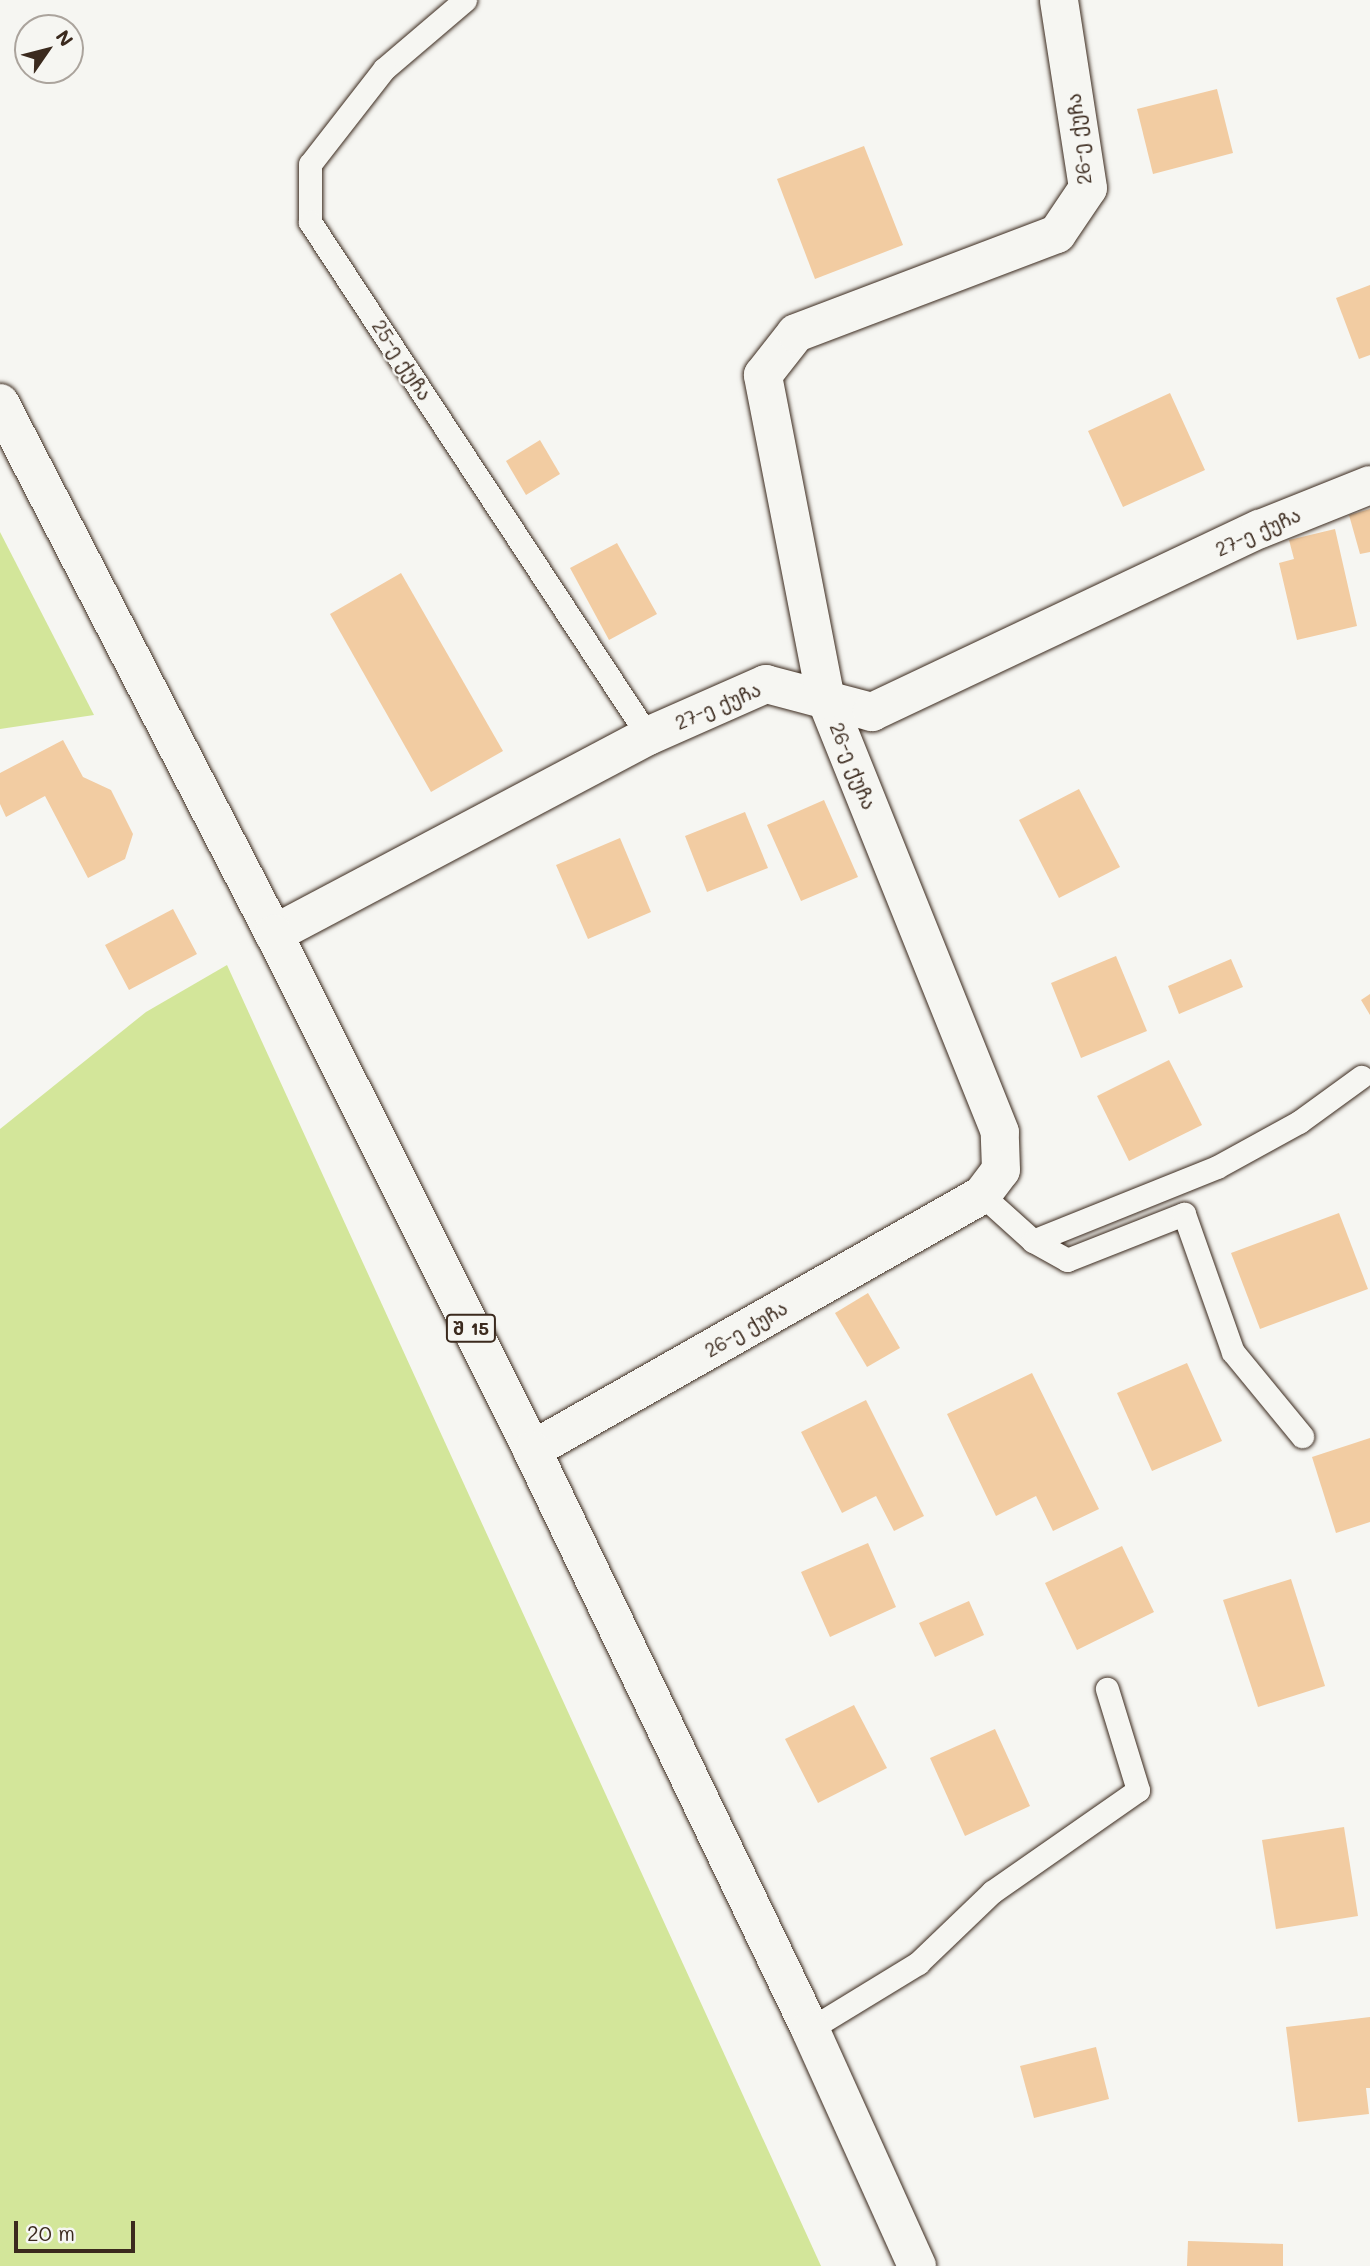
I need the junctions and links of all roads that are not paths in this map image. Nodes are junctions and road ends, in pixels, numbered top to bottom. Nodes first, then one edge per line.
1 (465, 0) edge
2 (1059, 0) edge
3 (0, 403) edge
4 (1370, 485) edge
5 (826, 700) junction
6 (648, 736) junction
7 (274, 934) junction
8 (1361, 1077) dead end
9 (982, 1195) junction
10 (1033, 1241) junction
11 (1302, 1436) dead end
12 (532, 1450) junction
13 (1107, 1689) dead end
14 (810, 2029) junction
15 (917, 2266) edge

1 - 6 lane, 25-ე ქუჩა
2 - 5 street, 26-ე ქუჩა
3 - 7 street, შ 15
4 - 5 street, 27-ე ქუჩა
5 - 6 street, 27-ე ქუჩა
5 - 9 street, 26-ე ქუჩა
6 - 7 street, 27-ე ქუჩა
7 - 12 street, შ 15
8 - 10 lane
9 - 10 lane
9 - 12 street, 26-ე ქუჩა
10 - 11 lane
12 - 14 street, შ 15
13 - 14 lane
14 - 15 street, შ 15

